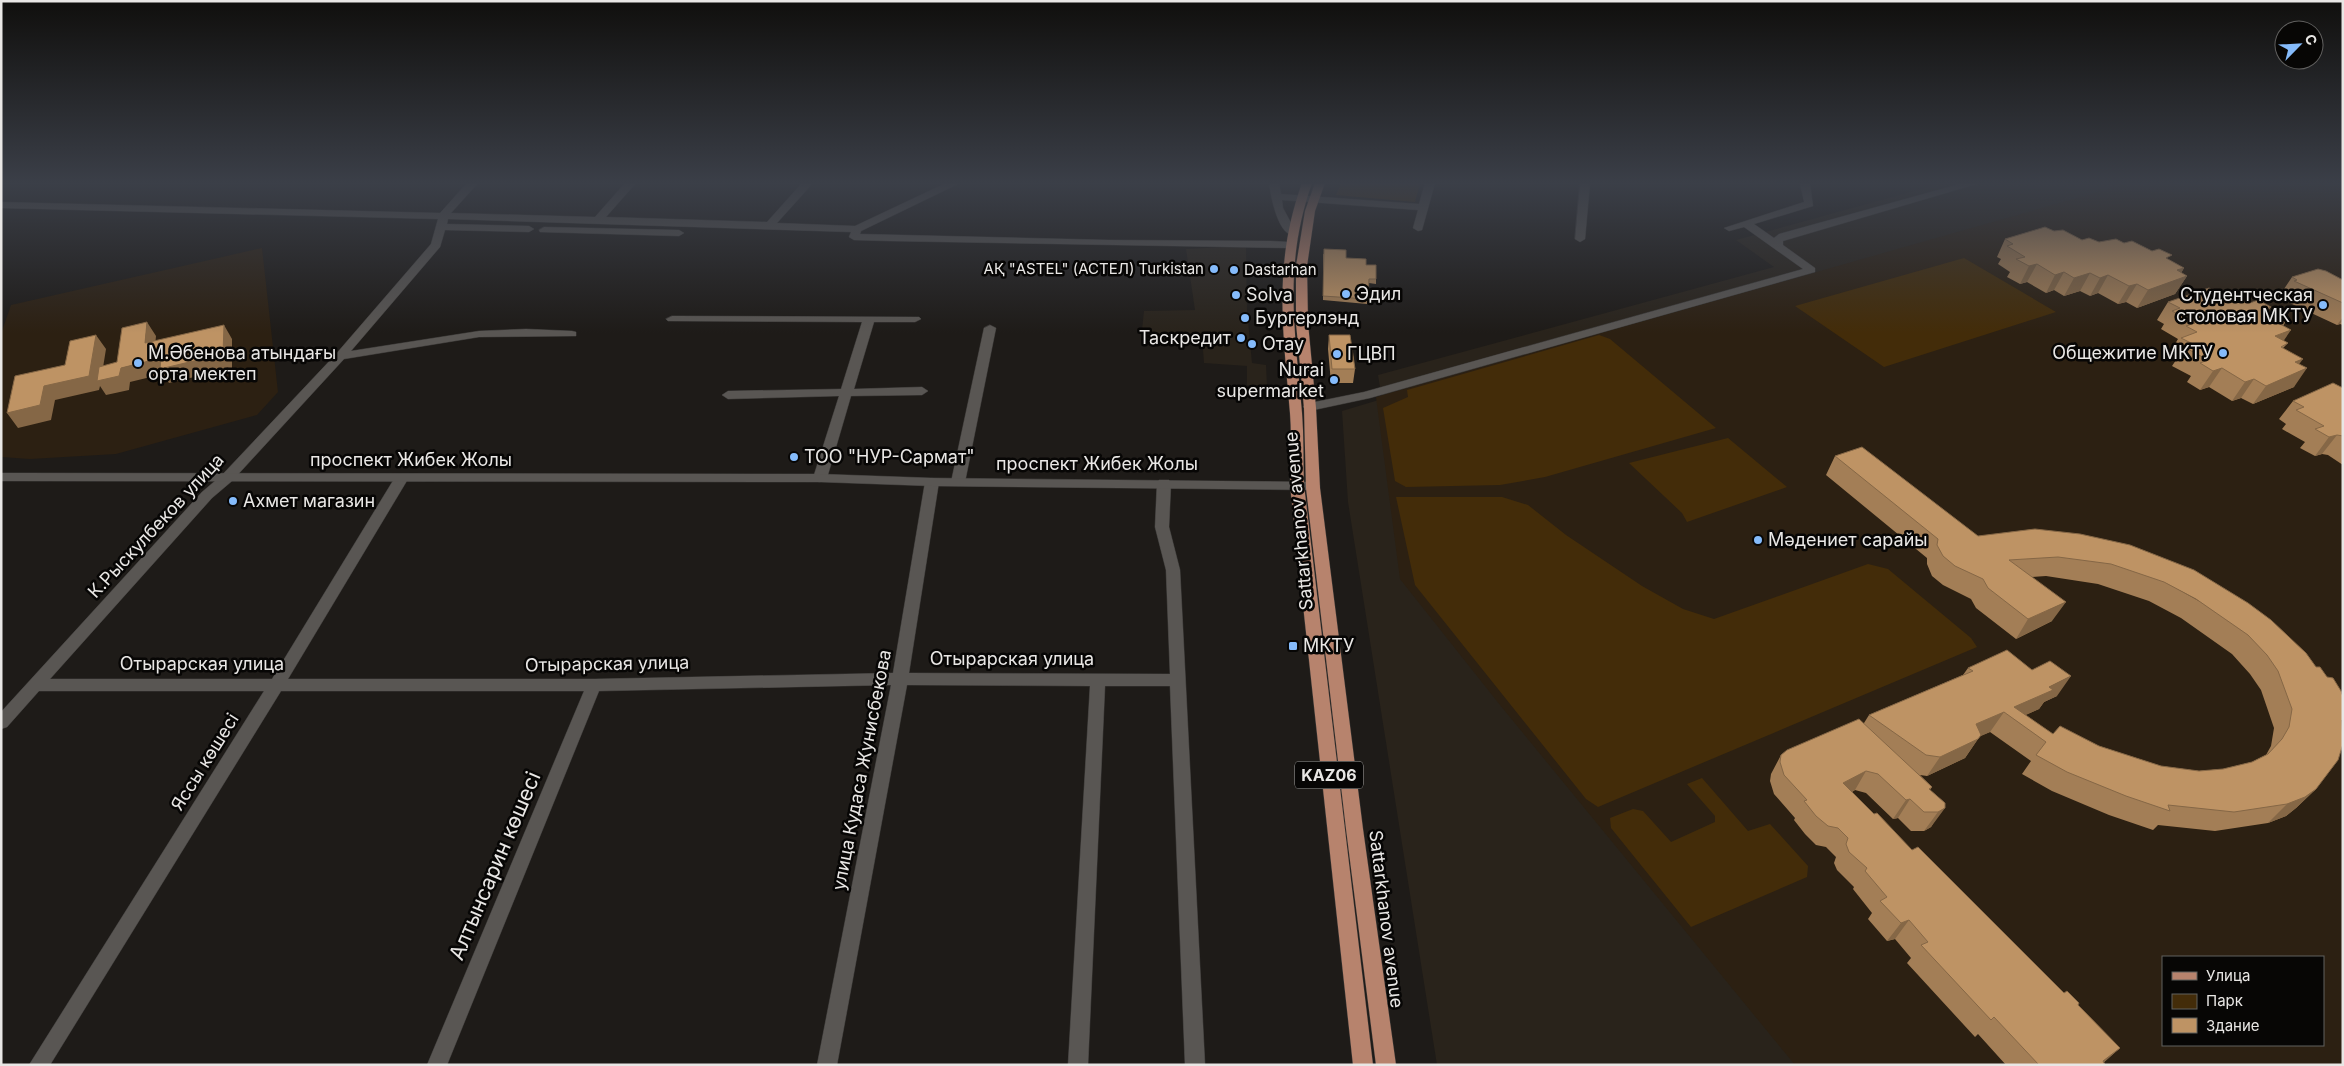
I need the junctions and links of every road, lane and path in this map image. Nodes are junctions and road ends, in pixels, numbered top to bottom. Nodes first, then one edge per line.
1 (1291, 232) edge
2 (440, 233) edge
3 (829, 233) edge
4 (852, 233) edge
5 (855, 233) junction
6 (1304, 233) edge
7 (1581, 233) edge
8 (1759, 233) edge
9 (1795, 233) edge
10 (1580, 239) dead end
11 (1289, 245) junction
12 (1778, 247) junction
13 (672, 319) dead end
14 (869, 319) junction
15 (915, 319) dead end
16 (990, 328) dead end
17 (572, 334) dead end
18 (340, 356) junction
19 (922, 391) dead end
20 (847, 392) junction
21 (728, 396) dead end
22 (1310, 407) junction
23 (1, 477) edge
24 (227, 478) junction
25 (820, 478) junction
26 (401, 479) junction
27 (932, 482) junction
28 (958, 482) junction
29 (1164, 484) junction
30 (1305, 486) junction
31 (900, 679) junction
32 (1098, 680) junction
33 (1179, 680) junction
34 (277, 684) junction
35 (36, 685) junction
36 (594, 685) junction
37 (1, 724) edge
38 (39, 1065) edge
39 (437, 1065) edge
40 (827, 1065) edge
41 (1078, 1065) edge
42 (1195, 1065) edge
43 (1362, 1065) edge
44 (1386, 1065) edge

1 - 11 main road, Sattarkhanov avenue / KАZ06
2 - 18 street, К.Рыскулбеков улица
3 - 5 street
4 - 5 street
5 - 11 street
6 - 22 main road, Sattarkhanov avenue / KАZ06
7 - 10 street
8 - 12 street
9 - 12 street
11 - 30 main road, Sattarkhanov avenue / KАZ06
12 - 22 street
13 - 14 street
14 - 15 street
14 - 20 street
16 - 28 street
17 - 18 street
18 - 24 street, К.Рыскулбеков улица
19 - 20 street
20 - 21 street
20 - 25 street
22 - 30 main road, Sattarkhanov avenue / KАZ06
23 - 24 street, проспект Жибек Жолы
24 - 26 street, проспект Жибек Жолы
24 - 35 street, К.Рыскулбеков улица
25 - 26 street, проспект Жибек Жолы
25 - 27 street, проспект Жибек Жолы
26 - 34 street, Яссы көшесі
27 - 28 street, проспект Жибек Жолы
27 - 31 street, улица Кудаса Жунисбекова
28 - 29 street, проспект Жибек Жолы
29 - 30 street, проспект Жибек Жолы
29 - 33 street
30 - 43 main road, Sattarkhanov avenue / KАZ06
30 - 44 main road, Sattarkhanov avenue / KАZ06
31 - 32 street, Отырарская улица
31 - 36 street, Отырарская улица
31 - 40 street, улица Кудаса Жунисбекова
32 - 33 street, Отырарская улица
32 - 41 street
33 - 42 street
34 - 35 street, Отырарская улица
34 - 36 street, Отырарская улица
34 - 38 street, Яссы көшесі
35 - 37 street, К.Рыскулбеков улица
36 - 39 street, Алтынсарин көшесі

